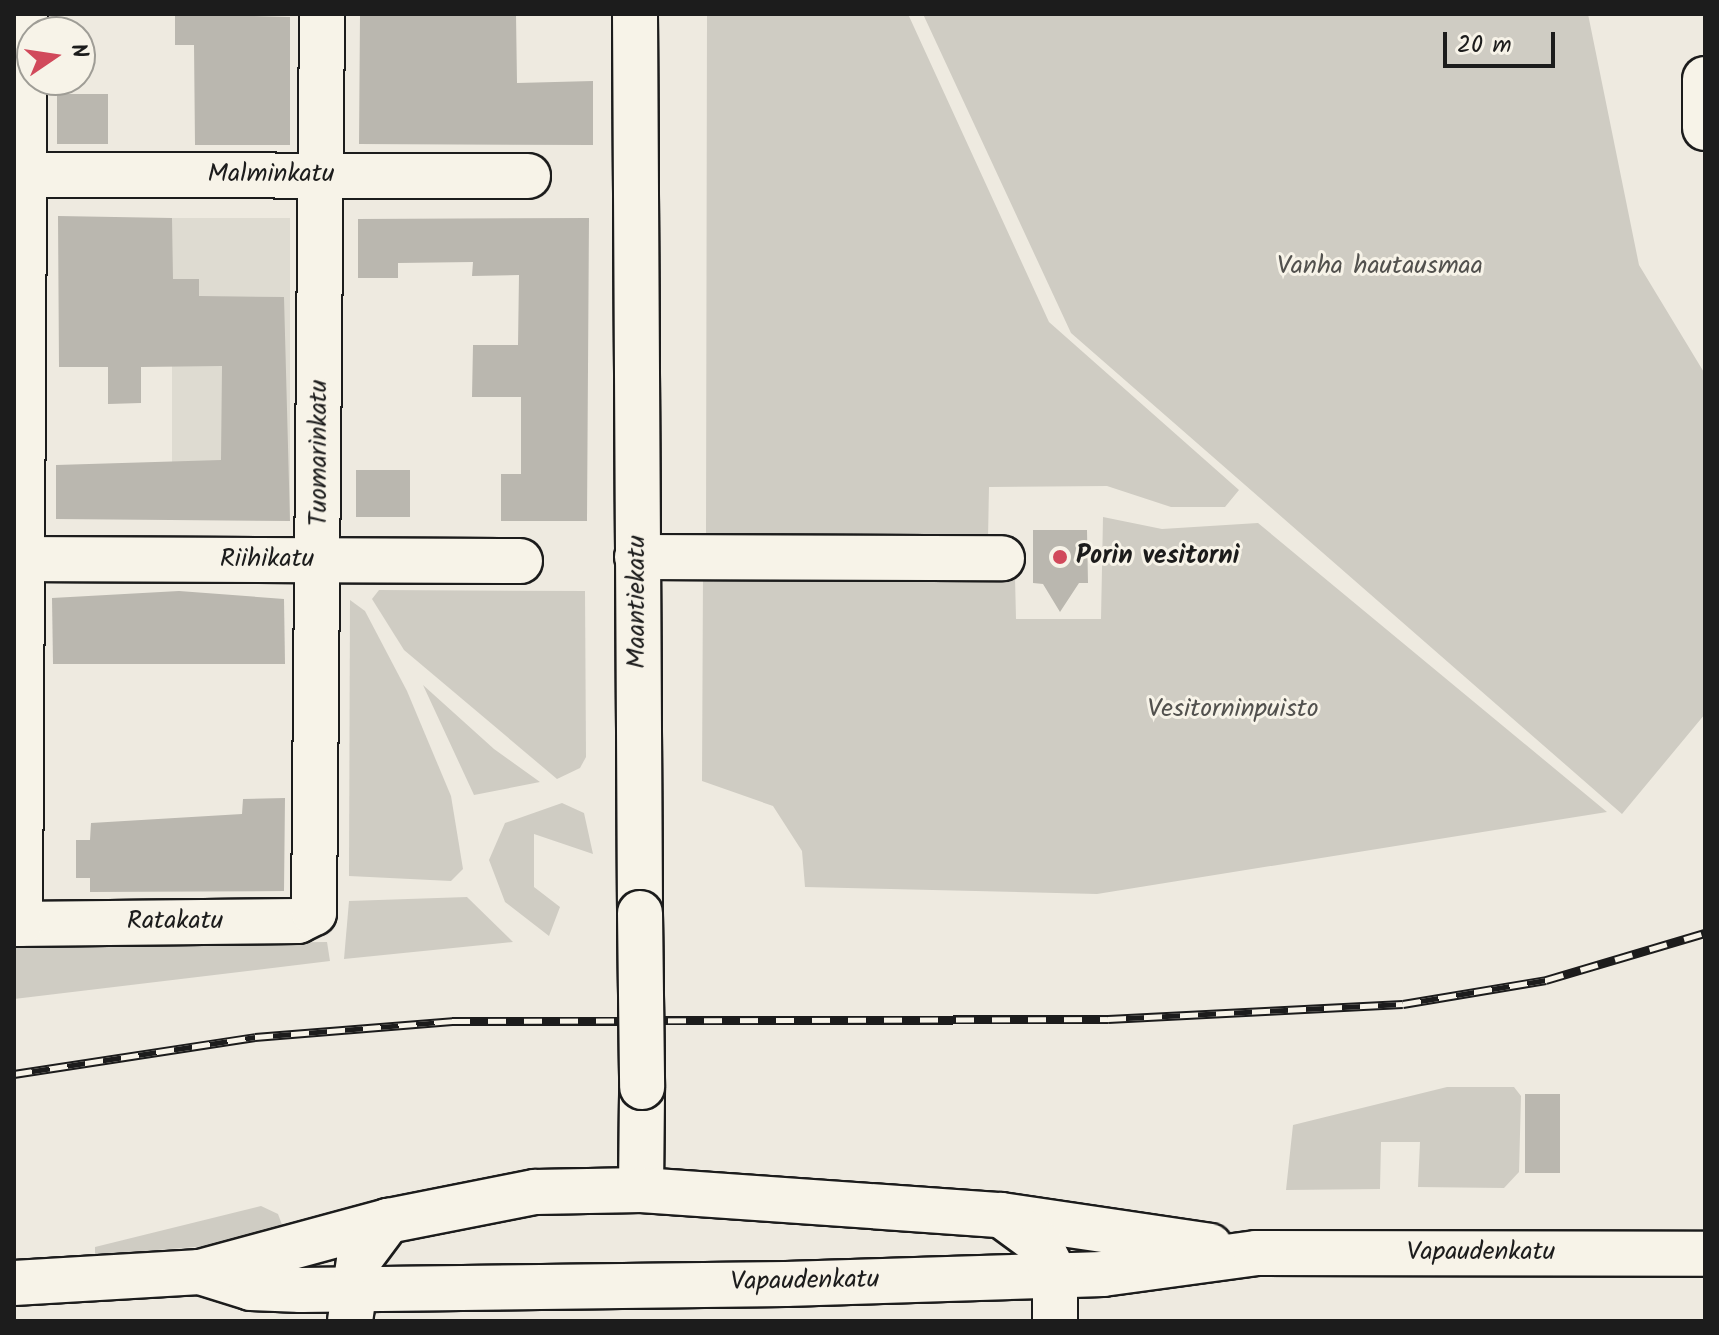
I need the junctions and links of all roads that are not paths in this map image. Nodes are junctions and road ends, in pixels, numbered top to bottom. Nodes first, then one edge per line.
1 (25, 14) edge
2 (322, 14) edge
3 (635, 14) edge
4 (1705, 79) edge
5 (1705, 128) edge
6 (19, 175) edge
7 (321, 176) junction
8 (528, 176) dead end
9 (637, 557) junction
10 (1002, 558) dead end
11 (18, 559) edge
12 (320, 560) junction
13 (520, 561) dead end
14 (319, 893) joint
15 (17, 924) edge
16 (641, 1190) junction
17 (1001, 1215) junction
18 (388, 1221) junction
19 (1256, 1253) junction
20 (1705, 1254) edge
21 (200, 1272) junction
22 (1055, 1275) junction
23 (14, 1283) edge
24 (352, 1303) edge
25 (1055, 1321) edge

1 - 6 street
2 - 7 street, Tuomarinkatu
3 - 9 street, Maantiekatu
4 - 5 street
6 - 7 street, Malminkatu
6 - 11 street
7 - 8 street, Malminkatu
7 - 12 street, Tuomarinkatu
9 - 10 street
9 - 16 street, Maantiekatu, bridge
11 - 12 street, Riihikatu
11 - 15 street
12 - 13 street, Riihikatu
12 - 14 street, Tuomarinkatu
14 - 15 street, Ratakatu
16 - 17 street, Vapaudenkatu
16 - 18 street, Vapaudenkatu
17 - 19 street, Vapaudenkatu
17 - 22 street
18 - 21 street, Vapaudenkatu
18 - 24 street
19 - 20 street, Vapaudenkatu
19 - 22 street, Vapaudenkatu
21 - 23 street
21 - 24 street, Vapaudenkatu
22 - 24 street, Vapaudenkatu
22 - 25 street

